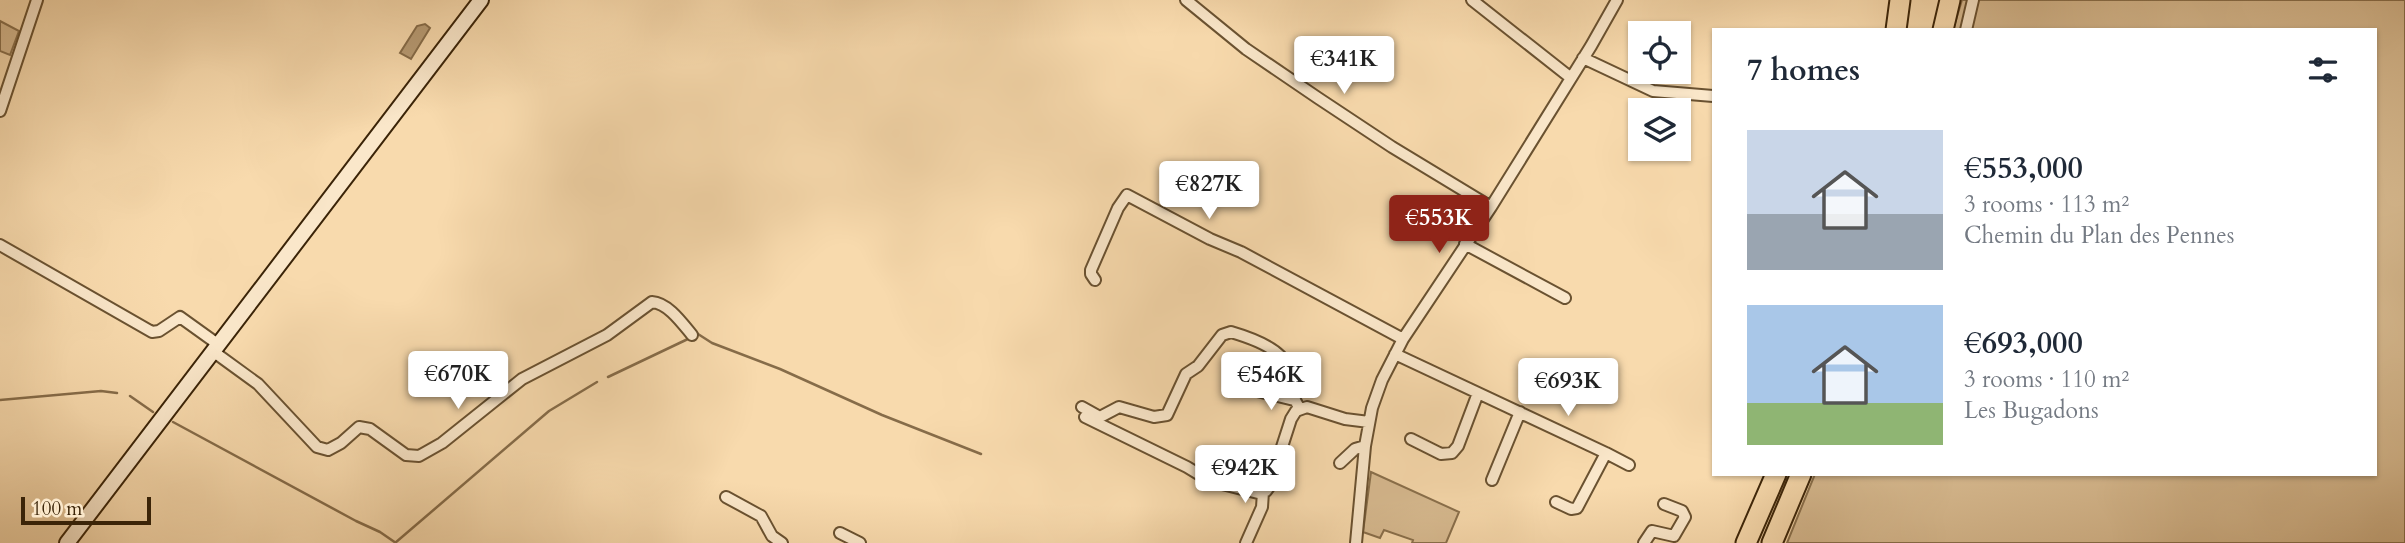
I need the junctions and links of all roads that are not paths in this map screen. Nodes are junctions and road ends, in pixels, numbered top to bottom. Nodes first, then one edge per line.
1 (37, 0) edge
2 (481, 0) edge
3 (1185, 0) edge
4 (1472, 0) edge
5 (1616, 0) edge
6 (1900, 0) edge
7 (1950, 0) edge
8 (1973, 0) edge
9 (1896, 28) edge
10 (1943, 28) edge
11 (1966, 28) edge
12 (1583, 58) junction
13 (1571, 78) junction
14 (1712, 96) edge
15 (0, 111) edge
16 (1491, 207) junction
17 (1465, 244) junction
18 (0, 245) edge
19 (1096, 280) dead end
20 (1565, 298) dead end
21 (692, 335) dead end
22 (1403, 339) junction
23 (216, 348) junction
24 (1395, 355) junction
25 (1256, 391) dead end
26 (1481, 394) junction
27 (1297, 405) junction
28 (1520, 412) junction
29 (1369, 422) junction
30 (1411, 439) dead end
31 (1365, 446) junction
32 (1606, 453) junction
33 (1459, 457) dead end
34 (1340, 463) dead end
35 (1629, 465) dead end
36 (1775, 476) edge
37 (1800, 476) edge
38 (1492, 480) dead end
39 (1263, 492) junction
40 (726, 497) dead end
41 (1556, 502) dead end
42 (1664, 504) dead end
43 (840, 533) dead end
44 (69, 543) edge
45 (782, 543) edge
46 (860, 543) edge
47 (1246, 543) edge
48 (1356, 543) edge
49 (1644, 543) edge
50 (1746, 543) edge
51 (1772, 543) edge

1 - 15 street
2 - 23 main road
3 - 16 street
4 - 13 street
5 - 12 street
6 - 9 highway
7 - 10 highway
8 - 11 street
12 - 13 street
12 - 14 street
13 - 16 street
16 - 17 street
17 - 20 street
17 - 22 street
18 - 23 street
19 - 22 street
21 - 23 street
22 - 24 street
23 - 44 main road
24 - 26 street
24 - 29 street
25 - 27 street
26 - 28 street
26 - 30 street
26 - 33 street
27 - 29 street
27 - 39 street
27 - 39 street
28 - 32 street
28 - 38 street
29 - 31 street
31 - 34 street
31 - 48 street
32 - 35 street
32 - 41 street
36 - 50 highway
37 - 51 highway
39 - 47 street
40 - 45 street
42 - 49 street
43 - 46 street

